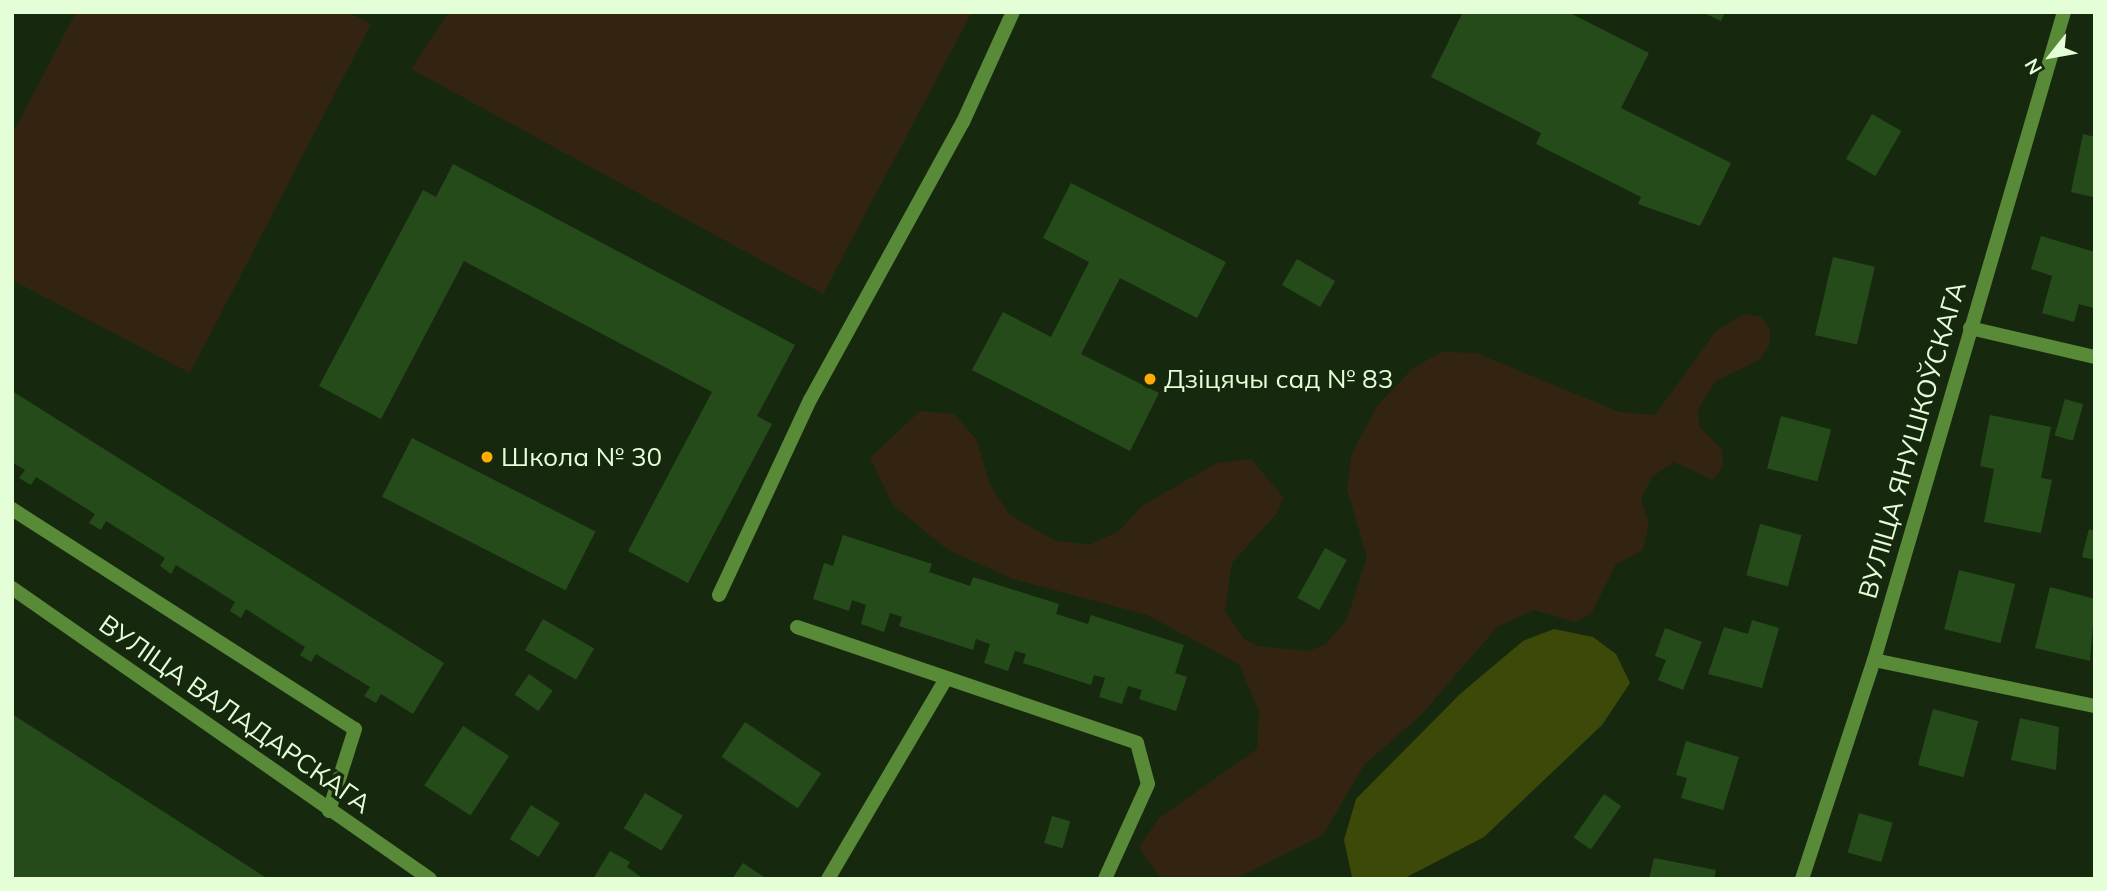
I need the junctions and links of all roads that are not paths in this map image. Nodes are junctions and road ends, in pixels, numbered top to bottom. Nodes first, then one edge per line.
1 (1013, 12) edge
2 (2064, 12) edge
3 (1970, 328) junction
4 (2095, 357) edge
5 (12, 509) edge
6 (12, 588) edge
7 (719, 595) dead end
8 (797, 627) dead end
9 (1874, 660) junction
10 (946, 679) junction
11 (2095, 706) edge
12 (329, 811) junction
13 (430, 879) edge
14 (828, 879) edge
15 (1105, 879) edge
16 (1802, 879) edge

1 - 7 street
2 - 3 street, ВУЛІЦА ЯНУШКОЎСКАГА
3 - 4 street
3 - 9 street, ВУЛІЦА ЯНУШКОЎСКАГА
5 - 12 street
6 - 12 street, ВУЛІЦА ВАЛАДАРСКАГА
8 - 10 street
9 - 11 street
9 - 16 street, ВУЛІЦА ЯНУШКОЎСКАГА
10 - 14 street
10 - 15 street
12 - 13 street, ВУЛІЦА ВАЛАДАРСКАГА

